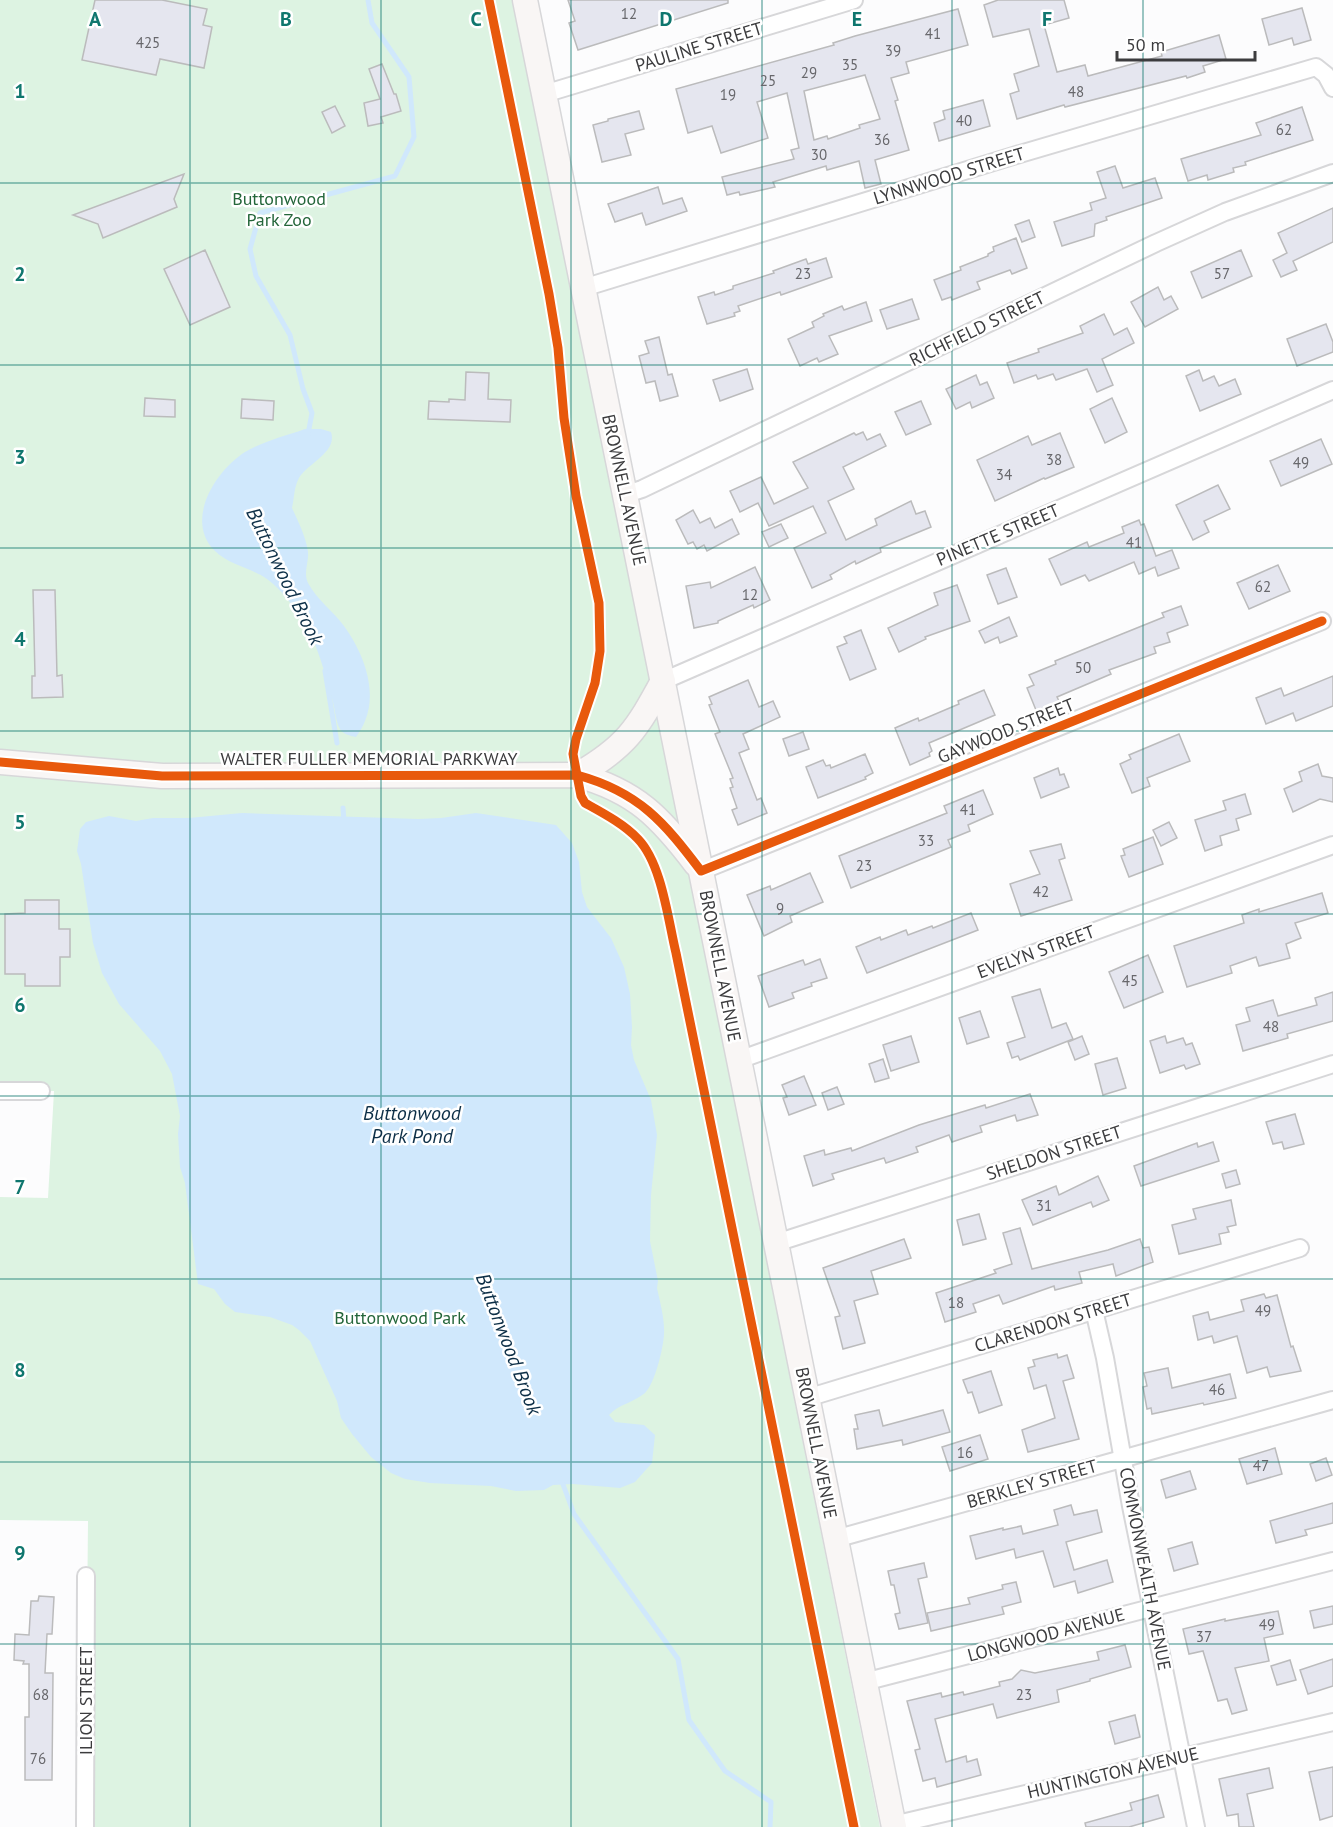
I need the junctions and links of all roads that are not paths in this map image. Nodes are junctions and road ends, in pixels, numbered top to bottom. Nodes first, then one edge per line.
1 (525, 0) edge
2 (854, 0) edge
3 (1333, 88) edge
4 (544, 94) junction
5 (1333, 173) edge
6 (583, 288) junction
7 (1333, 390) edge
8 (624, 495) junction
9 (1322, 621) dead end
10 (663, 681) junction
11 (0, 762) edge
12 (577, 775) junction
13 (1333, 845) edge
14 (701, 871) junction
15 (739, 1060) junction
16 (1333, 1064) edge
17 (0, 1091) edge
18 (41, 1091) dead end
19 (776, 1242) junction
20 (1300, 1248) dead end
21 (1094, 1310) junction
22 (807, 1398) junction
23 (1333, 1400) edge
24 (1122, 1459) junction
25 (835, 1539) junction
26 (1333, 1561) edge
27 (86, 1576) dead end
28 (1153, 1608) junction
29 (864, 1682) junction
30 (1333, 1722) edge
31 (1182, 1757) junction
32 (893, 1826) edge
33 (85, 1827) edge
34 (1196, 1827) edge

1 - 4 main road, BROWNELL AVENUE
2 - 4 street, PAULINE STREET
3 - 6 street, LYNNWOOD STREET
4 - 6 main road, BROWNELL AVENUE
5 - 8 street, RICHFIELD STREET
6 - 8 main road, BROWNELL AVENUE
7 - 10 street, PINETTE STREET
8 - 10 main road, BROWNELL AVENUE
9 - 14 street, GAYWOOD STREET
10 - 12 main road
10 - 14 main road, BROWNELL AVENUE
11 - 12 main road, WALTER FULLER MEMORIAL PARKWAY
12 - 14 main road, WALTER FULLER MEMORIAL PARKWAY
13 - 15 street, EVELYN STREET
14 - 15 main road, BROWNELL AVENUE
15 - 19 main road, BROWNELL AVENUE
16 - 19 street, SHELDON STREET
17 - 18 street
19 - 22 main road, BROWNELL AVENUE
20 - 21 street, CLARENDON STREET
21 - 22 street, CLARENDON STREET
21 - 24 street, COMMONWEALTH AVENUE
22 - 25 main road, BROWNELL AVENUE
23 - 24 street, BERKLEY STREET
24 - 25 street, BERKLEY STREET
24 - 28 street, COMMONWEALTH AVENUE
25 - 29 main road, BROWNELL AVENUE
26 - 28 street, LONGWOOD AVENUE
27 - 33 street, ILION STREET
28 - 29 street, LONGWOOD AVENUE
28 - 31 street, COMMONWEALTH AVENUE
29 - 32 main road, BROWNELL AVENUE
30 - 31 street, HUNTINGTON AVENUE
31 - 32 street, HUNTINGTON AVENUE
31 - 34 street, COMMONWEALTH AVENUE

